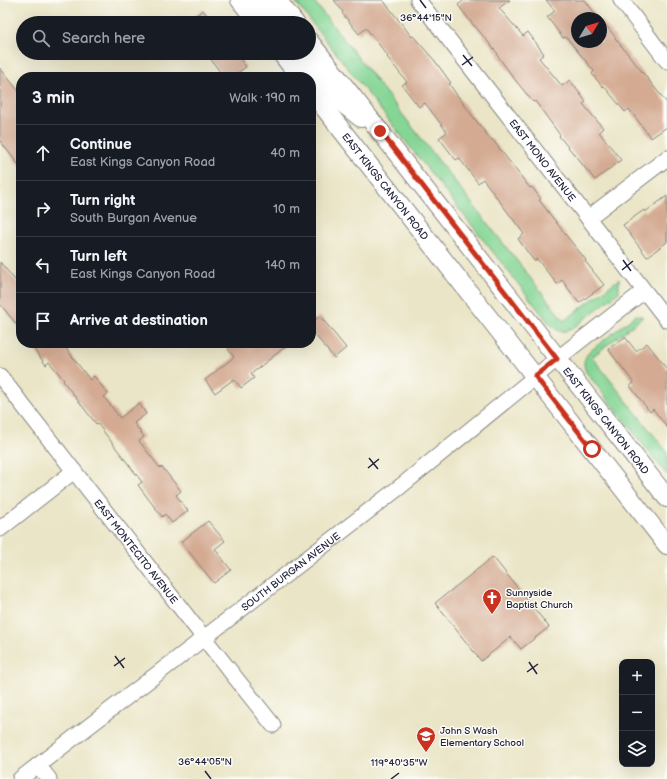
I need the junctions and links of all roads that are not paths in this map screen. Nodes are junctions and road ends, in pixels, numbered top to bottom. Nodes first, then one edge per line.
1 (240, 0) edge
2 (260, 0) edge
3 (277, 0) edge
4 (418, 0) edge
5 (621, 0) edge
6 (253, 16) edge
7 (273, 16) edge
8 (290, 16) edge
9 (316, 50) edge
10 (287, 60) edge
11 (306, 60) edge
12 (667, 61) edge
13 (296, 72) edge
14 (316, 72) edge
15 (316, 73) edge
16 (316, 97) edge
17 (380, 131) junction
18 (667, 158) edge
19 (588, 218) junction
20 (644, 291) junction
21 (667, 320) edge
22 (557, 359) junction
23 (0, 376) edge
24 (535, 376) junction
25 (74, 471) junction
26 (667, 498) edge
27 (0, 529) edge
28 (667, 545) edge
29 (204, 638) junction
30 (273, 725) dead end
31 (38, 765) junction
32 (20, 779) edge
33 (48, 779) edge

1 - 6 main road
2 - 7 main road
3 - 8 main road
4 - 19 street, EAST MONO AVENUE
5 - 12 street
9 - 17 main road, EAST KINGS CANYON ROAD
10 - 13 main road
11 - 14 main road
15 - 17 main road
16 - 24 main road, EAST KINGS CANYON ROAD
17 - 22 main road, EAST KINGS CANYON ROAD
18 - 19 street
19 - 20 street, EAST MONO AVENUE
20 - 21 street, EAST MONO AVENUE
20 - 22 street, SOUTH BURGAN AVENUE
22 - 24 street, SOUTH BURGAN AVENUE
22 - 26 main road, EAST KINGS CANYON ROAD
23 - 25 street, EAST MONTECITO AVENUE
24 - 28 main road, EAST KINGS CANYON ROAD
24 - 29 street, SOUTH BURGAN AVENUE
25 - 27 street
25 - 29 street, EAST MONTECITO AVENUE
29 - 30 street, EAST MONTECITO AVENUE
29 - 31 street, SOUTH BURGAN AVENUE
31 - 32 street, SOUTH BURGAN AVENUE
31 - 33 street

